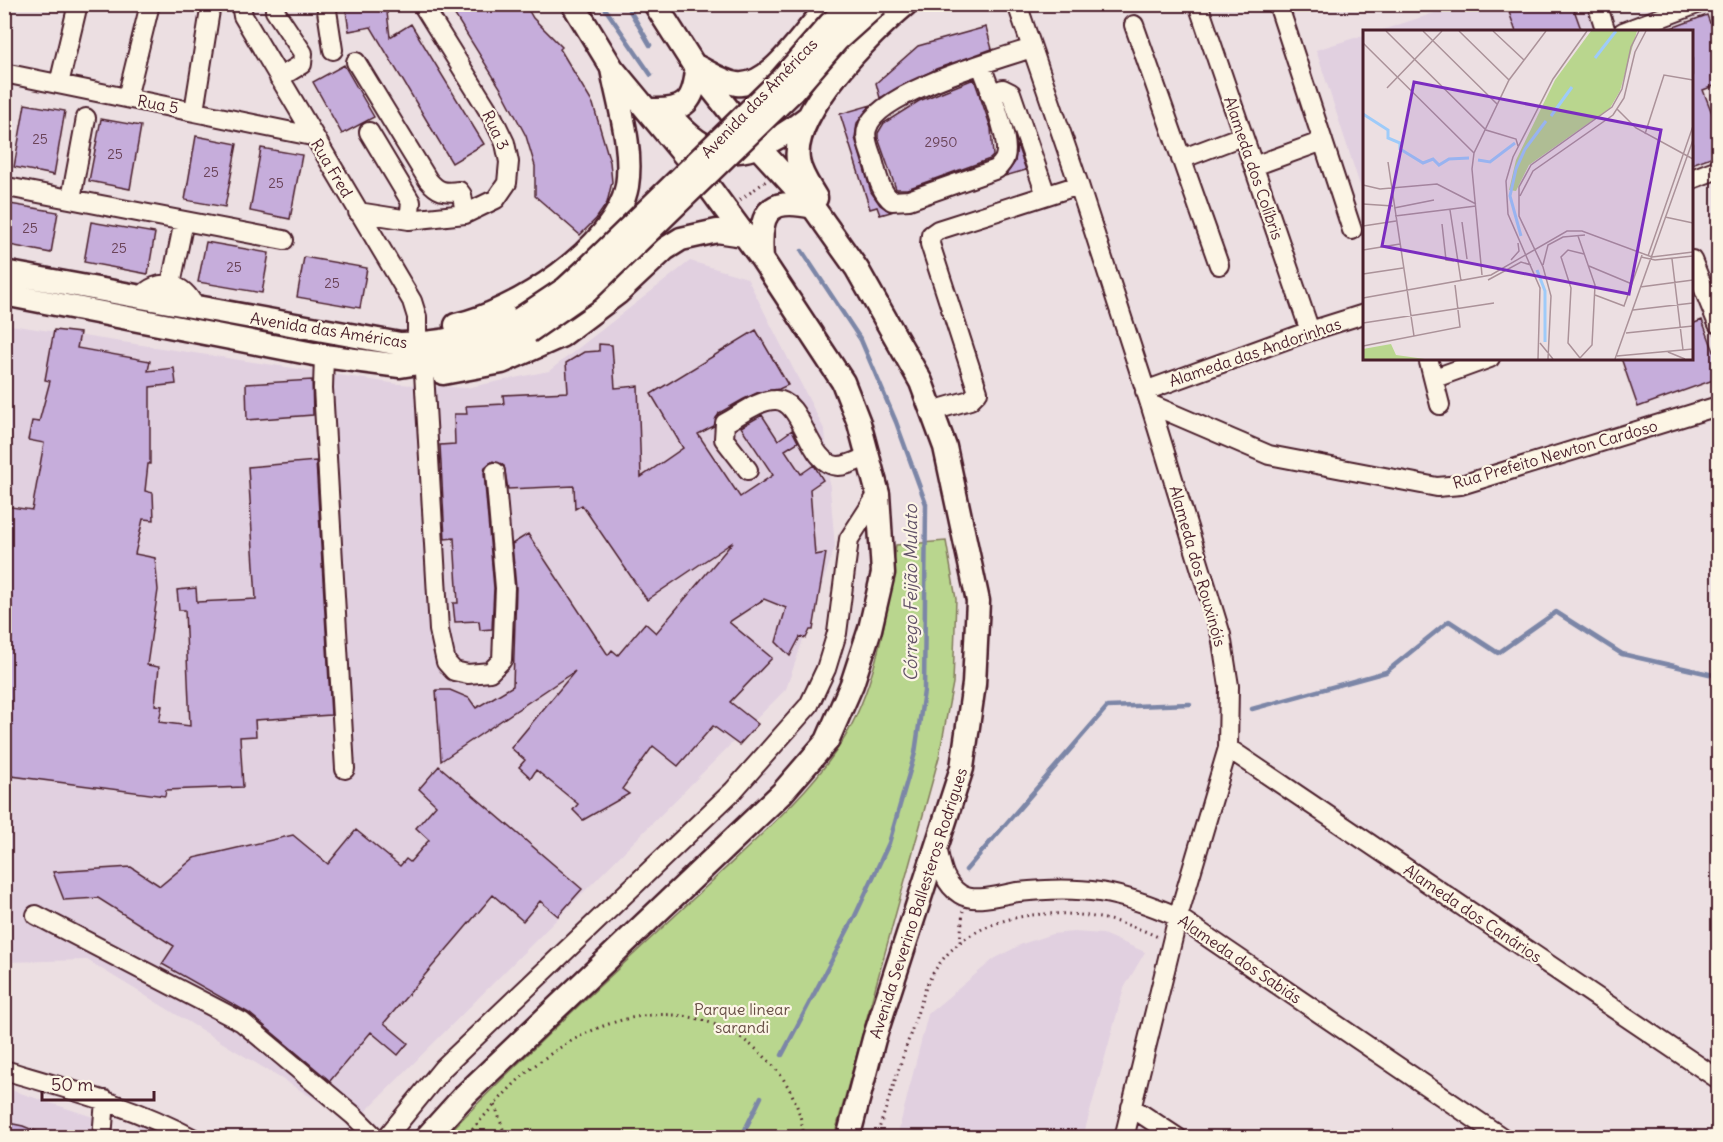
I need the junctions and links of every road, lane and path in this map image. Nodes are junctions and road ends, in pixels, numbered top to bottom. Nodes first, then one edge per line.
1 (78, 4) edge
2 (150, 4) edge
3 (211, 4) edge
4 (241, 4) edge
5 (326, 4) edge
6 (422, 4) edge
7 (573, 4) edge
8 (655, 4) edge
9 (831, 4) edge
10 (852, 4) edge
11 (877, 4) edge
12 (906, 4) edge
13 (1017, 4) edge
14 (1198, 4) edge
15 (1278, 4) edge
16 (1597, 4) edge
17 (1697, 4) edge
18 (275, 11) dead end
19 (1134, 25) dead end
20 (1605, 30) edge
21 (1628, 30) edge
22 (1032, 48) junction
23 (333, 50) dead end
24 (356, 62) dead end
25 (981, 65) junction
26 (695, 67) junction
27 (612, 68) junction
28 (4, 73) edge
29 (279, 78) junction
30 (59, 84) junction
31 (990, 93) junction
32 (128, 98) junction
33 (657, 110) junction
34 (194, 111) junction
35 (808, 117) junction
36 (86, 118) dead end
37 (369, 132) dead end
38 (312, 136) junction
39 (1242, 136) junction
40 (1323, 141) junction
41 (758, 147) junction
42 (1181, 159) junction
43 (1254, 166) junction
44 (1719, 169) edge
45 (780, 171) junction
46 (1693, 179) edge
47 (1079, 185) junction
48 (7, 187) dead end
49 (1047, 195) junction
50 (71, 199) junction
51 (813, 207) junction
52 (726, 210) junction
53 (358, 212) junction
54 (465, 214) junction
55 (409, 220) junction
56 (184, 221) junction
57 (1352, 230) dead end
58 (744, 235) junction
59 (284, 240) dead end
60 (762, 259) junction
61 (1219, 265) dead end
62 (857, 269) junction
63 (4, 272) edge
64 (1700, 275) edge
65 (171, 284) junction
66 (4, 294) edge
67 (140, 298) junction
68 (195, 308) junction
69 (1363, 315) edge
70 (1719, 324) edge
71 (524, 325) junction
72 (1310, 331) junction
73 (417, 333) junction
74 (372, 340) junction
75 (324, 356) junction
76 (1429, 360) edge
77 (1484, 360) edge
78 (400, 366) junction
79 (424, 372) junction
80 (1435, 378) junction
81 (1148, 397) junction
82 (1440, 405) dead end
83 (1719, 406) edge
84 (932, 411) junction
85 (868, 456) junction
86 (748, 470) dead end
87 (495, 472) dead end
88 (878, 494) junction
89 (1228, 748) junction
90 (345, 769) dead end
91 (937, 847) junction
92 (961, 896) junction
93 (36, 915) dead end
94 (1178, 916) junction
95 (960, 942) junction
96 (1167, 959) junction
97 (4, 1071) edge
98 (1719, 1079) edge
99 (105, 1100) junction
100 (495, 1105) junction
101 (1131, 1107) junction
102 (102, 1137) edge
103 (192, 1137) edge
104 (376, 1137) edge
105 (386, 1137) edge
106 (426, 1137) edge
107 (464, 1137) edge
108 (506, 1137) edge
109 (804, 1137) edge
110 (848, 1137) edge
111 (876, 1137) edge
112 (1124, 1137) edge
113 (1178, 1137) edge
114 (1503, 1137) edge

1 - 30 street
2 - 32 street
3 - 34 street
4 - 29 street, Rua Fred
5 - 23 street
6 - 54 street, Rua 3
7 - 27 main road
8 - 26 main road, Avenida Severino Ballesteros Rodrigues
9 - 26 main road
10 - 71 main road, Avenida das Américas, bridge
11 - 71 main road, bridge
12 - 35 main road
13 - 22 street, Alameda dos Rouxinóis
14 - 39 street, Alameda dos Colíbris
15 - 40 street
16 - 20 street
17 - 21 street
18 - 29 street
19 - 42 street
22 - 25 street
22 - 47 street, Alameda dos Rouxinóis
24 - 54 street
25 - 31 street
25 - 31 street
26 - 33 main road
26 - 41 main road, Avenida Severino Ballesteros Rodrigues
27 - 33 main road
27 - 73 main road
28 - 30 street, Rua 5
29 - 38 street, Rua Fred
30 - 32 street, Rua 5
31 - 49 street
32 - 34 street, Rua 5
33 - 41 main road
33 - 52 main road
34 - 38 street, Rua 5
35 - 41 main road
35 - 62 main road
36 - 50 street
37 - 55 street
38 - 53 street, Rua Fred
39 - 42 street
39 - 43 street, Alameda dos Colíbris
40 - 43 street
40 - 57 street
41 - 45 main road, Avenida Severino Ballesteros Rodrigues
42 - 61 street
43 - 72 street, Alameda dos Colíbris
44 - 46 street
45 - 51 main road, Avenida Severino Ballesteros Rodrigues
45 - 52 path
47 - 49 street
47 - 81 street, Alameda dos Rouxinóis
48 - 50 street
49 - 84 street
50 - 56 street
51 - 60 main road
51 - 62 main road, Avenida Severino Ballesteros Rodrigues
52 - 58 main road
53 - 55 street, Rua 3
53 - 73 street, Rua Fred
54 - 55 street, Rua 3
56 - 59 street
56 - 65 street
58 - 60 main road
58 - 79 main road
60 - 85 main road
62 - 84 main road, Avenida Severino Ballesteros Rodrigues
63 - 67 main road, Avenida das Américas
64 - 70 street
65 - 67 street
65 - 68 street
66 - 75 main road, Avenida das Américas
67 - 68 main road, Avenida das Américas
68 - 74 main road, Avenida das Américas
69 - 72 street, Alameda das Andorinhas
71 - 74 main road, Avenida das Américas
71 - 78 main road, Avenida das Américas
72 - 81 street, Alameda das Andorinhas
73 - 74 main road
75 - 78 main road, Avenida das Américas
75 - 90 street
76 - 80 street
77 - 80 street
78 - 79 main road
79 - 87 street
80 - 82 street
81 - 83 street, Rua Prefeito Newton Cardoso
81 - 89 street, Alameda dos Rouxinóis
84 - 91 main road, Avenida Severino Ballesteros Rodrigues
85 - 86 street
85 - 88 main road
88 - 105 street
88 - 106 main road
89 - 94 street, Alameda dos Rouxinóis
89 - 98 street, Alameda dos Canários
91 - 92 street
91 - 110 main road, Avenida Severino Ballesteros Rodrigues
92 - 94 street, Alameda dos Sabiás
92 - 95 path
93 - 104 street
94 - 96 street, Alameda dos Rouxinóis
94 - 114 street, Alameda dos Sabiás
95 - 96 path
95 - 111 path
96 - 101 street, Alameda dos Rouxinóis
97 - 99 street
99 - 102 street
99 - 103 street
100 - 107 path
100 - 108 path
100 - 109 path
101 - 112 street, Alameda dos Rouxinóis
101 - 113 street

